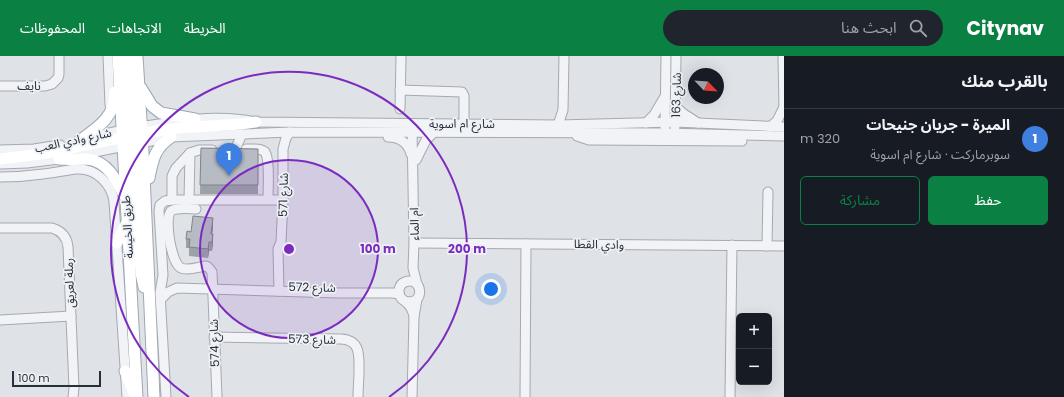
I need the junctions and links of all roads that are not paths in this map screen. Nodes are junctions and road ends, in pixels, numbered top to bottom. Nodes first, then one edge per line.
1 (59, 56) edge
2 (108, 56) edge
3 (118, 56) edge
4 (127, 56) edge
5 (137, 56) edge
6 (401, 56) edge
7 (564, 56) edge
8 (666, 56) edge
9 (676, 56) edge
10 (682, 56) edge
11 (783, 56) edge
12 (0, 86) edge
13 (139, 86) junction
14 (676, 88) junction
15 (400, 90) junction
16 (665, 95) junction
17 (783, 99) edge
18 (676, 106) junction
19 (400, 110) dead end
20 (563, 110) junction
21 (784, 110) edge
22 (109, 115) junction
23 (195, 119) junction
24 (256, 122) junction
25 (666, 122) junction
26 (675, 122) junction
27 (414, 123) junction
28 (466, 123) junction
29 (646, 123) junction
30 (700, 123) junction
31 (558, 124) junction
32 (770, 127) junction
33 (784, 127) edge
34 (573, 129) junction
35 (290, 132) junction
36 (274, 133) junction
37 (367, 133) junction
38 (414, 133) junction
39 (433, 133) junction
40 (665, 133) junction
41 (675, 133) junction
42 (242, 134) junction
43 (132, 135) junction
44 (784, 136) edge
45 (171, 137) junction
46 (78, 141) junction
47 (784, 142) edge
48 (283, 148) junction
49 (0, 150) edge
50 (228, 150) junction
51 (190, 153) junction
52 (59, 158) junction
53 (414, 158) junction
54 (0, 159) edge
55 (0, 164) edge
56 (0, 177) edge
57 (145, 190) junction
58 (768, 192) dead end
59 (268, 199) junction
60 (126, 200) junction
61 (172, 200) junction
62 (189, 200) junction
63 (283, 200) junction
64 (196, 209) dead end
65 (127, 221) junction
66 (0, 228) edge
67 (414, 242) junction
68 (117, 243) junction
69 (526, 244) junction
70 (732, 245) junction
71 (767, 246) junction
72 (784, 246) edge
73 (413, 268) junction
74 (163, 275) junction
75 (417, 284) junction
76 (177, 288) junction
77 (212, 289) junction
78 (281, 289) junction
79 (403, 291) junction
80 (155, 299) junction
81 (417, 299) junction
82 (71, 316) junction
83 (414, 317) junction
84 (0, 320) edge
85 (214, 337) junction
86 (125, 371) junction
87 (73, 397) edge
88 (127, 397) edge
89 (136, 397) edge
90 (154, 397) edge
91 (166, 397) edge
92 (217, 397) edge
93 (358, 397) edge
94 (412, 397) edge
95 (525, 397) edge
96 (730, 397) edge

1 - 12 street, نايف
2 - 22 street
3 - 22 main road
3 - 43 main road, طريق الخيسة
4 - 43 main road
5 - 13 main road, طريق الخيسة
6 - 15 street
7 - 20 street
8 - 16 street, شارع 163
9 - 14 street, شارع 163
10 - 14 street
11 - 17 street
13 - 23 main road
13 - 43 main road, طريق الخيسة
14 - 18 street, شارع 163
15 - 19 street
15 - 28 street
16 - 25 street, شارع 163
16 - 29 street
17 - 21 street
18 - 26 street, شارع 163
18 - 30 street
20 - 31 street
20 - 34 street
21 - 32 street
22 - 46 main road
23 - 24 street, شارع ام اسوية
23 - 43 street, شارع ام اسوية
24 - 27 street, شارع ام اسوية
24 - 43 main road
25 - 26 street, شارع ام اسوية
25 - 29 street, شارع ام اسوية
25 - 40 street, شارع 163
26 - 30 street, شارع ام اسوية
26 - 41 street, شارع 163
27 - 28 street, شارع ام اسوية
27 - 38 street, ام الماء
28 - 31 street, شارع ام اسوية
29 - 34 street, شارع ام اسوية
30 - 32 street, شارع ام اسوية
31 - 34 street, شارع ام اسوية
32 - 33 street, شارع ام اسوية
34 - 39 street, شارع ام اسوية
34 - 40 street, شارع ام اسوية
34 - 47 street
35 - 36 street, شارع ام اسوية
35 - 37 street, شارع ام اسوية
35 - 48 street, شارع 571
36 - 42 street, شارع ام اسوية
36 - 48 street
37 - 38 street, شارع ام اسوية
37 - 53 street
38 - 39 street, شارع ام اسوية
38 - 53 street, ام الماء
39 - 53 street
40 - 41 street, شارع ام اسوية
41 - 44 street, شارع ام اسوية
42 - 45 street, شارع ام اسوية
42 - 50 street
43 - 45 street, شارع ام اسوية
43 - 46 street, شارع وادي العب
43 - 52 street, شارع وادي العب
43 - 54 main road
43 - 57 main road, طريق الخيسة
43 - 60 main road, طريق الخيسة
43 - 80 main road
45 - 57 main road
46 - 49 street, شارع وادي العب
48 - 63 street, شارع 571
50 - 51 street
50 - 59 street
51 - 61 street
51 - 62 street
52 - 55 street, شارع وادي العب
52 - 60 main road
53 - 67 street, ام الماء
56 - 68 street, طريق الخيسة
57 - 80 main road, طريق الخيسة
58 - 71 street
59 - 62 street
59 - 63 street
60 - 65 main road, طريق الخيسة
61 - 62 street
61 - 74 street, طريق الخيسة
63 - 78 street, شارع 571
64 - 77 street, شارع 574
65 - 68 main road
65 - 89 main road, طريق الخيسة
66 - 82 street, رملة لعريق
67 - 69 street, وادي القطا
67 - 73 street, ام الماء
68 - 86 street, طريق الخيسة
69 - 70 street, وادي القطا
69 - 95 street
70 - 71 street, وادي القطا
70 - 96 street
71 - 72 street, وادي القطا
73 - 75 street, ام الماء
73 - 79 street, ام الماء
74 - 76 street
74 - 80 street, طريق الخيسة
75 - 79 street
75 - 81 street, ام الماء
76 - 77 street, شارع 572
76 - 80 street
77 - 78 street, شارع 572
77 - 85 street, شارع 574
78 - 79 street, شارع 572
79 - 81 street, شارع 572
79 - 83 street
80 - 90 main road, طريق الخيسة
80 - 91 street, طريق الخيسة
81 - 83 street
82 - 84 street
82 - 87 street, رملة لعريق
83 - 94 street
85 - 92 street, شارع 574
85 - 93 street, شارع 573
86 - 88 street, طريق الخيسة
86 - 89 main road

